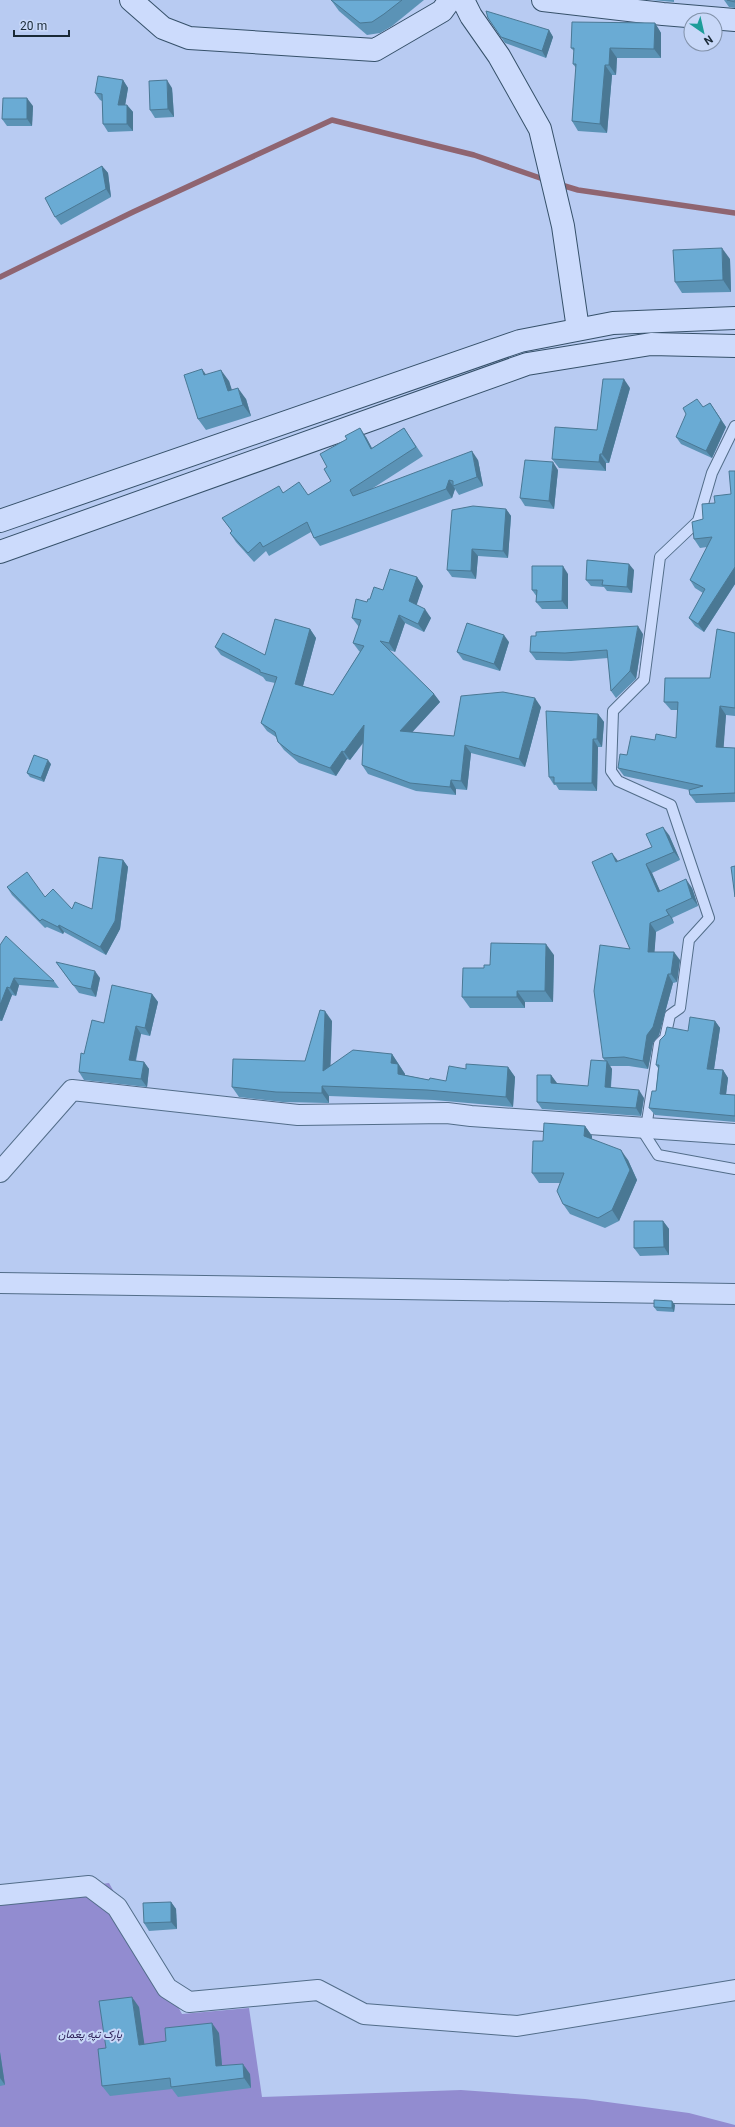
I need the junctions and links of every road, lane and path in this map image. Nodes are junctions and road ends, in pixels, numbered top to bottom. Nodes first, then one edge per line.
1 (130, 0) edge
2 (450, 0) edge
3 (463, 0) edge
4 (544, 0) edge
5 (735, 20) edge
6 (735, 318) edge
7 (578, 330) junction
8 (735, 346) edge
9 (735, 426) edge
10 (0, 521) edge
11 (0, 552) edge
12 (643, 1128) junction
13 (735, 1134) edge
14 (735, 1170) edge
15 (0, 1172) edge
16 (0, 1283) edge
17 (735, 1294) edge
18 (0, 1895) edge
19 (735, 1990) edge

1 - 2 main road
3 - 7 main road
4 - 5 main road
6 - 7 main road
7 - 10 main road
8 - 11 main road
9 - 12 lane
12 - 13 street
12 - 14 lane
12 - 15 street
16 - 17 street
18 - 19 street

